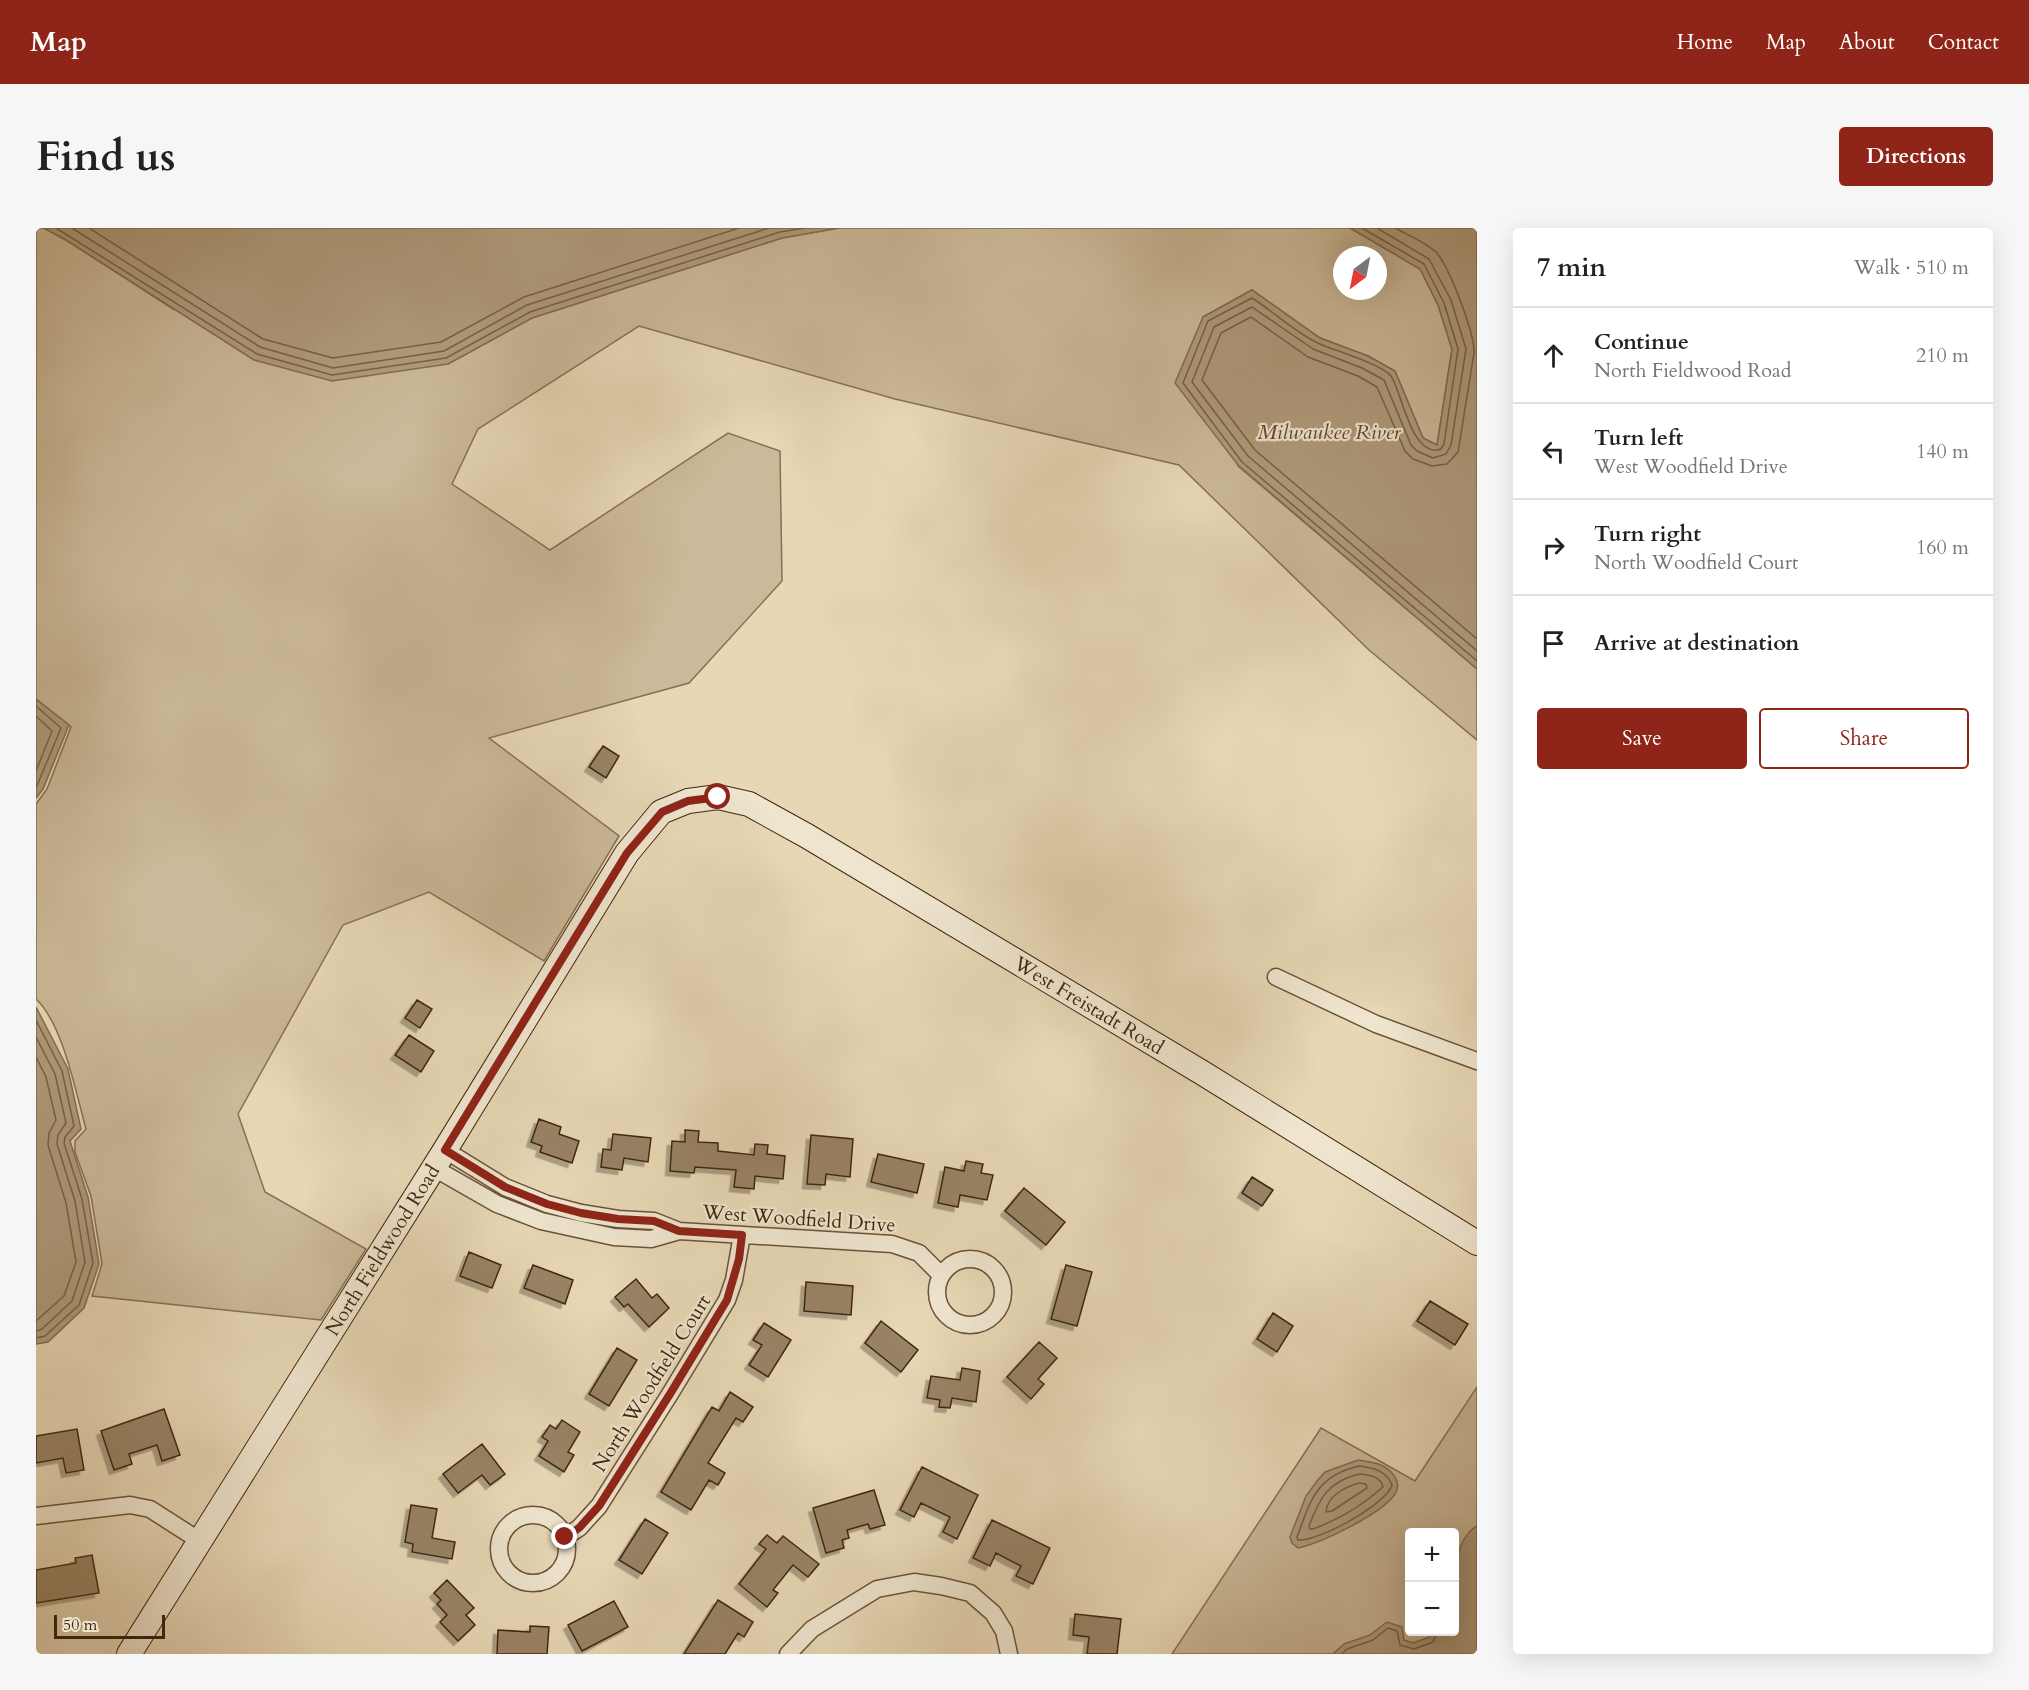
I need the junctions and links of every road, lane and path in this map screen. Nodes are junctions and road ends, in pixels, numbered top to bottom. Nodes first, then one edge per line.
1 (688, 801) joint
2 (1276, 977) dead end
3 (1477, 1061) edge
4 (439, 1159) junction
5 (505, 1187) junction
6 (497, 1204) junction
7 (581, 1213) junction
8 (579, 1231) junction
9 (679, 1231) junction
10 (742, 1235) junction
11 (1477, 1243) edge
12 (941, 1275) dead end
13 (36, 1516) edge
14 (565, 1537) junction
15 (200, 1541) junction
16 (129, 1654) edge
17 (788, 1654) edge
18 (1009, 1654) edge

1 - 4 street, North Fieldwood Road
1 - 11 street, West Freistadt Road
2 - 3 street
4 - 5 street, West Woodfield Drive
4 - 6 street, West Woodfield Drive
4 - 15 street, North Fieldwood Road
5 - 6 street
5 - 7 street, West Woodfield Drive
6 - 8 street, West Woodfield Drive
7 - 8 street
7 - 9 street, West Woodfield Drive
8 - 9 street, West Woodfield Drive
9 - 10 street, West Woodfield Drive
10 - 12 street, West Woodfield Drive
10 - 14 street, North Woodfield Court
13 - 15 street
14 - 14 street
15 - 16 street, North Fieldwood Road
17 - 18 street

